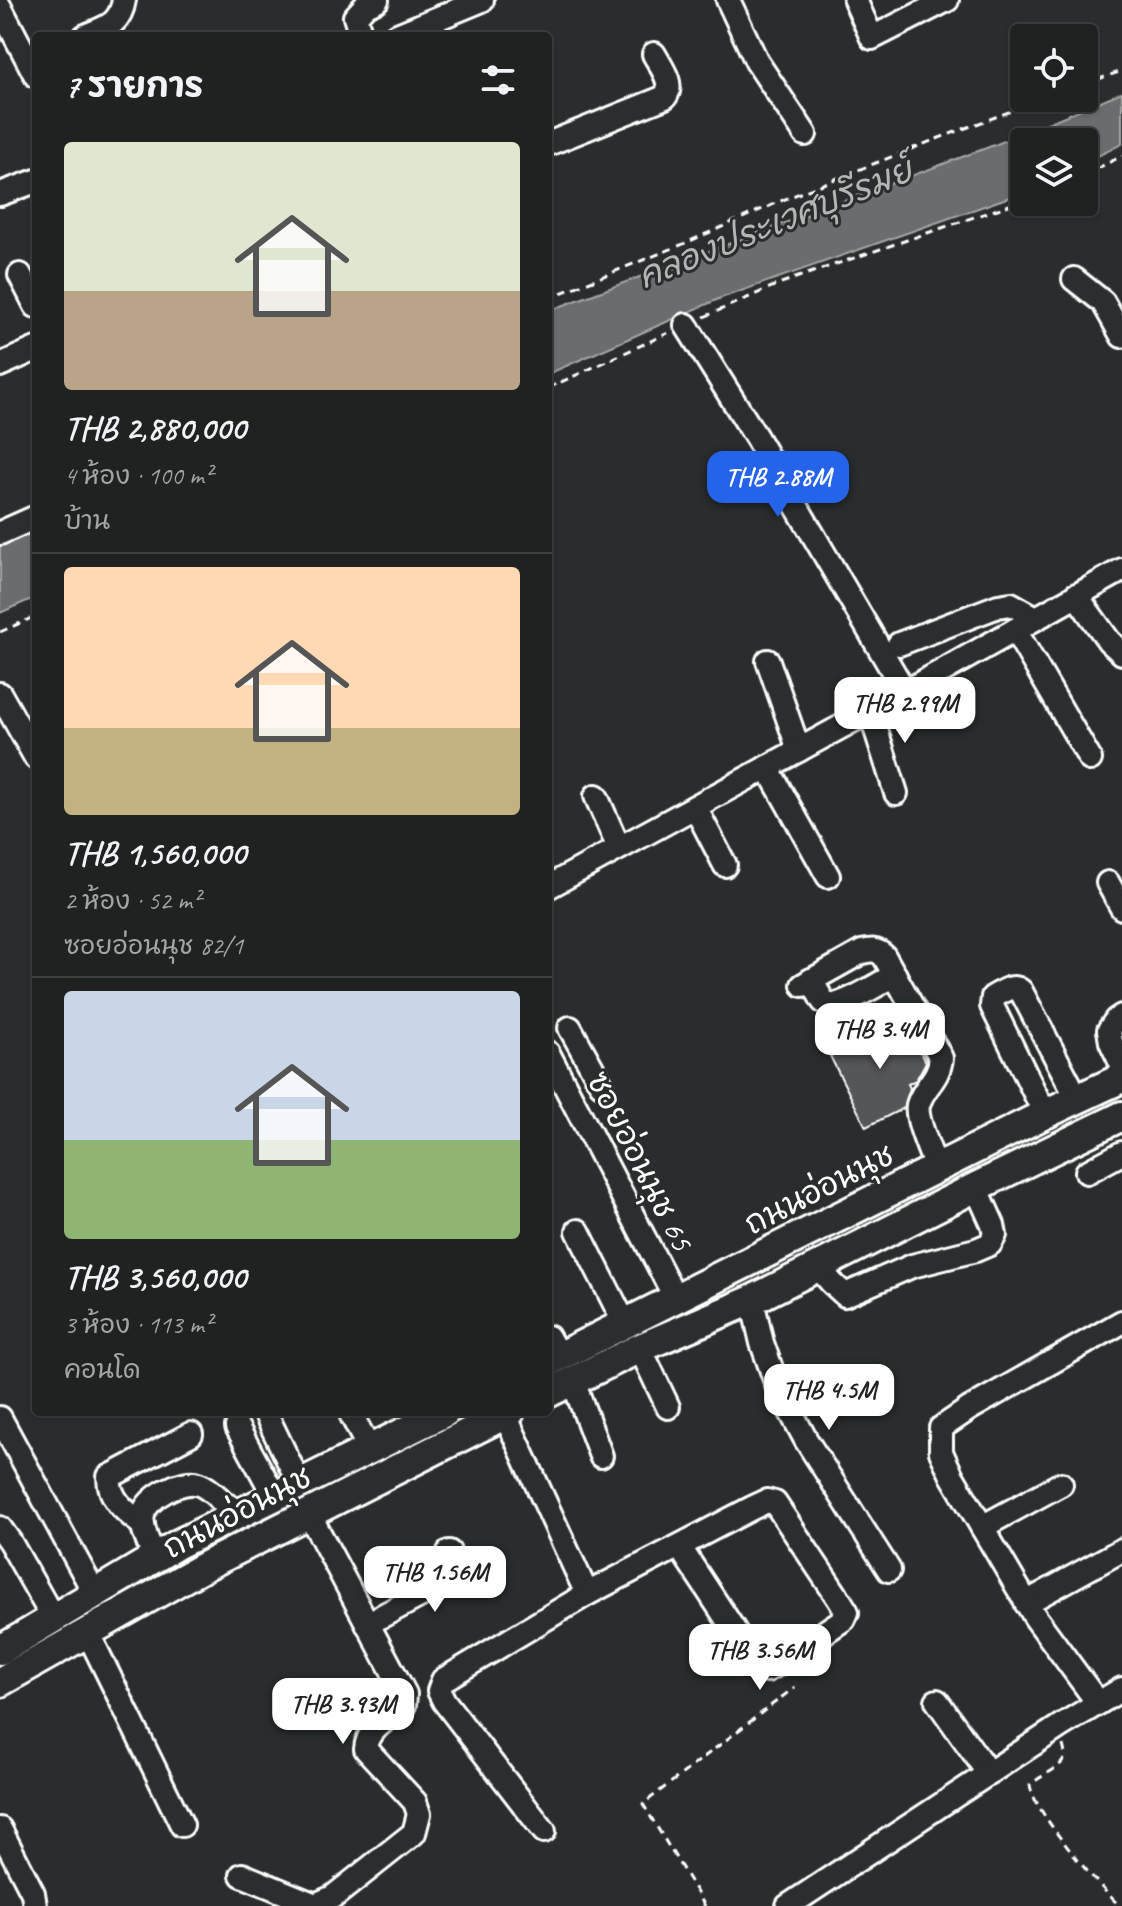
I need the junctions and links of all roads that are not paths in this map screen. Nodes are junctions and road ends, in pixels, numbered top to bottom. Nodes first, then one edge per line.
1 (124, 0) edge
2 (377, 0) edge
3 (482, 0) edge
4 (728, 0) edge
5 (855, 0) edge
6 (947, 0) edge
7 (0, 7) edge
8 (94, 32) edge
9 (360, 32) edge
10 (405, 32) edge
11 (654, 54) dead end
12 (32, 63) edge
13 (805, 134) dead end
14 (552, 142) edge
15 (32, 182) edge
16 (0, 194) edge
17 (20, 275) dead end
18 (1074, 279) dead end
19 (32, 298) edge
20 (686, 325) road end
21 (1122, 336) edge
22 (32, 351) edge
23 (0, 365) edge
24 (32, 519) edge
25 (0, 533) edge
26 (1122, 570) edge
27 (1076, 595) junction
28 (1036, 618) junction
29 (1015, 630) junction
30 (899, 644) dead end
31 (1122, 653) edge
32 (768, 661) dead end
33 (905, 692) junction
34 (0, 694) edge
35 (870, 711) junction
36 (799, 750) junction
37 (32, 751) edge
38 (1090, 759) dead end
39 (767, 767) junction
40 (896, 793) dead end
41 (596, 796) dead end
42 (695, 807) junction
43 (619, 848) junction
44 (725, 865) dead end
45 (828, 876) dead end
46 (1108, 883) dead end
47 (552, 885) edge
48 (1122, 908) edge
49 (895, 975) junction
50 (1122, 1016) edge
51 (570, 1028) dead end
52 (587, 1058) junction
53 (552, 1061) edge
54 (1122, 1065) edge
55 (559, 1074) junction
56 (1122, 1078) edge
57 (601, 1084) dead end
58 (1077, 1098) junction
59 (1045, 1114) junction
60 (1122, 1117) edge
61 (1002, 1135) junction
62 (1122, 1153) edge
63 (1018, 1166) junction
64 (936, 1168) junction
65 (1087, 1172) dead end
66 (976, 1187) junction
67 (578, 1231) dead end
68 (818, 1267) junction
69 (676, 1299) junction
70 (752, 1300) junction
71 (1122, 1322) edge
72 (690, 1327) junction
73 (633, 1336) junction
74 (555, 1366) edge
75 (668, 1407) dead end
76 (266, 1416) edge
77 (352, 1416) edge
78 (437, 1416) edge
79 (501, 1416) edge
80 (508, 1416) edge
81 (0, 1418) edge
82 (237, 1427) dead end
83 (191, 1434) dead end
84 (369, 1449) junction
85 (601, 1456) dead end
86 (1061, 1484) dead end
87 (286, 1489) junction
88 (241, 1512) junction
89 (308, 1512) junction
90 (143, 1525) junction
91 (982, 1527) junction
92 (0, 1528) edge
93 (679, 1546) junction
94 (1122, 1550) edge
95 (449, 1552) dead end
96 (154, 1557) junction
97 (889, 1570) dead end
98 (94, 1592) junction
99 (587, 1594) junction
100 (1026, 1603) junction
101 (53, 1618) junction
102 (367, 1624) junction
103 (87, 1631) junction
104 (2, 1643) edge
105 (0, 1682) edge
106 (1122, 1689) edge
107 (937, 1701) dead end
108 (1098, 1703) junction
109 (989, 1774) junction
110 (182, 1825) dead end
111 (0, 1829) edge
112 (544, 1831) dead end
113 (242, 1875) dead end
114 (35, 1906) edge
115 (788, 1906) edge

1 - 8 street
2 - 9 street
3 - 10 street
4 - 13 street
5 - 6 street
7 - 12 street
11 - 14 street
15 - 16 street
17 - 19 street
18 - 21 street
20 - 33 street
22 - 23 street
24 - 25 street
26 - 27 street
27 - 28 street
27 - 31 street
28 - 29 street
28 - 30 street
29 - 33 street
29 - 38 street
32 - 36 street
33 - 35 street
34 - 37 street
35 - 36 street
35 - 40 street
36 - 39 street
39 - 42 street
39 - 45 street
41 - 43 street
42 - 43 street
42 - 44 street
43 - 47 street
46 - 48 street
49 - 49 street
49 - 64 street
50 - 54 street
51 - 52 street
52 - 55 street
52 - 57 street
53 - 55 street, ซอยอ่อนนุช 65
55 - 69 street, ซอยอ่อนนุช 65
56 - 58 main road, ถนนอ่อนนุช
58 - 59 main road, ถนนอ่อนนุช
58 - 59 street
59 - 61 main road, ถนนอ่อนนุช
60 - 63 main road, ถนนอ่อนนุช
61 - 63 main road
61 - 64 main road, ถนนอ่อนนุช
62 - 65 street
63 - 66 main road, ถนนอ่อนนุช
64 - 69 main road, ถนนอ่อนนุช
66 - 68 main road, ถนนอ่อนนุช
66 - 68 street
67 - 73 street
68 - 70 main road, ถนนอ่อนนุช
69 - 72 main road
69 - 73 main road, ถนนอ่อนนุช
70 - 72 main road, ถนนอ่อนนุช
70 - 97 street
71 - 91 street
72 - 73 main road, ถนนอ่อนนุช
73 - 74 main road, ถนนอ่อนนุช
73 - 75 street
74 - 85 street
76 - 87 street
77 - 84 street
78 - 84 main road, ถนนอ่อนนุช
79 - 89 main road, ถนนอ่อนนุช
80 - 99 street
81 - 98 street
82 - 87 street
83 - 90 street
84 - 87 main road, ถนนอ่อนนุช
86 - 91 street
87 - 88 main road, ถนนอ่อนนุช
88 - 90 street
88 - 96 main road, ถนนอ่อนนุช
89 - 102 street
89 - 103 main road, ถนนอ่อนนุช
90 - 96 street
91 - 100 street
92 - 101 street
93 - 93 street
93 - 99 street
94 - 100 street
95 - 102 street
96 - 98 main road, ถนนอ่อนนุช
98 - 101 main road, ถนนอ่อนนุช
99 - 112 street
100 - 108 street
101 - 104 main road, ถนนอ่อนนุช
102 - 113 street
103 - 105 main road, ถนนอ่อนนุช
103 - 110 street
106 - 108 street
107 - 109 street
108 - 109 street
109 - 115 street
111 - 114 street

